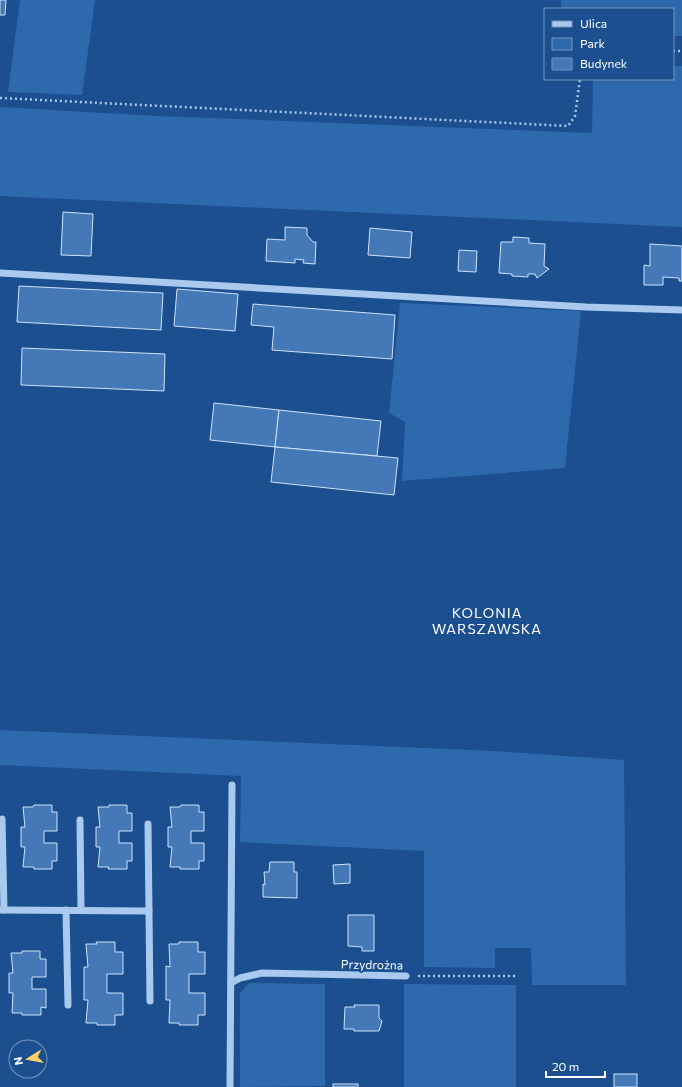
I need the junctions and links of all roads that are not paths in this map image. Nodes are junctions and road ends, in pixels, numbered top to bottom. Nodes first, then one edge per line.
1 (0, 273) edge
2 (682, 310) edge
3 (232, 785) dead end
4 (2, 819) dead end
5 (80, 820) dead end
6 (148, 824) dead end
7 (2, 910) edge
8 (66, 910) junction
9 (81, 910) junction
10 (149, 911) junction
11 (406, 976) road end
12 (230, 983) junction
13 (150, 1001) dead end
14 (68, 1005) dead end
15 (230, 1087) edge

1 - 2 street
3 - 12 street
4 - 7 street
5 - 9 street
6 - 10 street
7 - 8 street
8 - 9 street
8 - 14 street
9 - 10 street
10 - 13 street
11 - 12 street, Przydrożna
12 - 15 street

